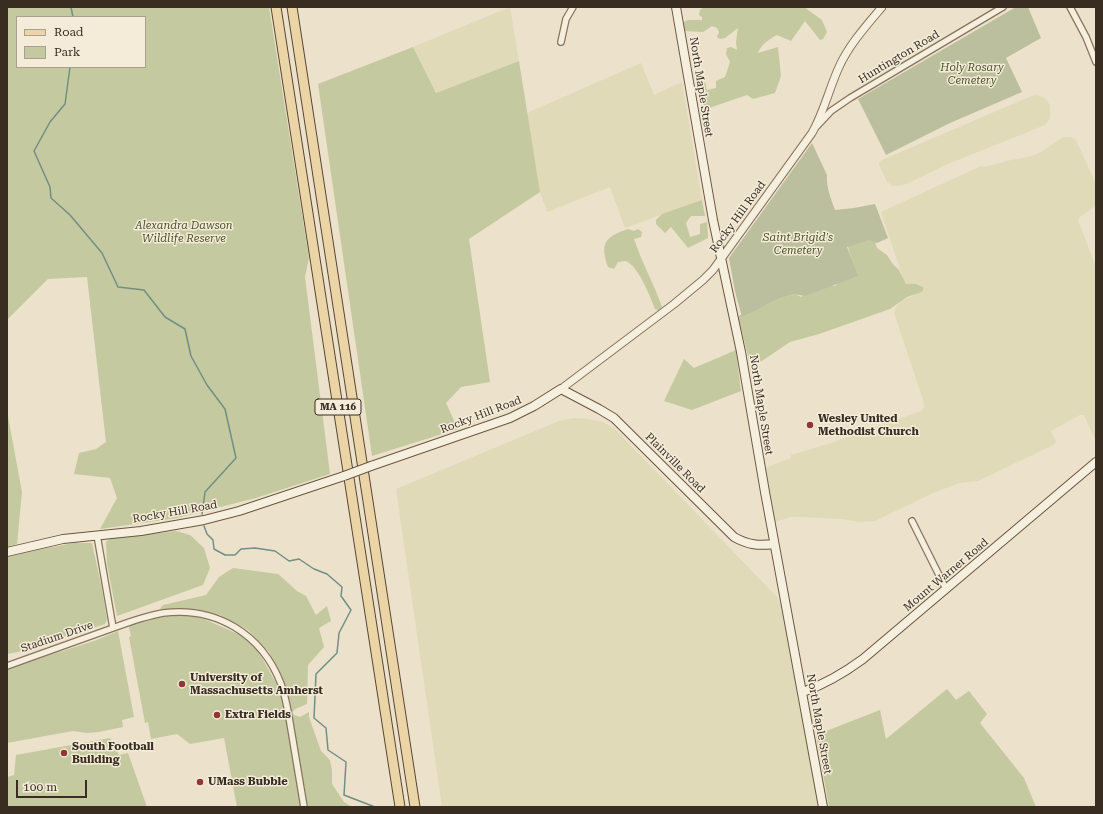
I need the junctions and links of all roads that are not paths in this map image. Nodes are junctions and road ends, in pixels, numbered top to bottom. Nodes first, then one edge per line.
1 (276, 7) edge
2 (292, 7) edge
3 (573, 7) edge
4 (676, 7) edge
5 (882, 7) edge
6 (1003, 7) edge
7 (1070, 7) edge
8 (561, 42) dead end
9 (1096, 62) edge
10 (812, 133) junction
11 (721, 260) junction
12 (561, 389) junction
13 (1096, 462) edge
14 (912, 521) dead end
15 (97, 535) junction
16 (774, 544) junction
17 (7, 552) edge
18 (946, 589) junction
19 (113, 628) junction
20 (7, 666) edge
21 (803, 692) junction
22 (304, 807) edge
23 (400, 807) edge
24 (415, 807) edge
25 (824, 807) edge

1 - 23 main road, MA 116
2 - 24 main road, MA 116
3 - 8 street
4 - 11 main road, North Maple Street
5 - 10 street, Rocky Hill Road
6 - 10 street, Huntington Road
7 - 9 street
10 - 11 street, Rocky Hill Road
11 - 12 street, Rocky Hill Road
11 - 16 main road, North Maple Street
12 - 15 main road, Rocky Hill Road, bridge
12 - 16 main road, Plainville Road
13 - 18 main road, Mount Warner Road
14 - 18 street
15 - 17 main road, Rocky Hill Road
15 - 19 street
16 - 21 main road, North Maple Street
18 - 21 main road, Mount Warner Road
19 - 20 street, Stadium Drive
19 - 22 street, Stadium Drive
21 - 25 main road, North Maple Street

